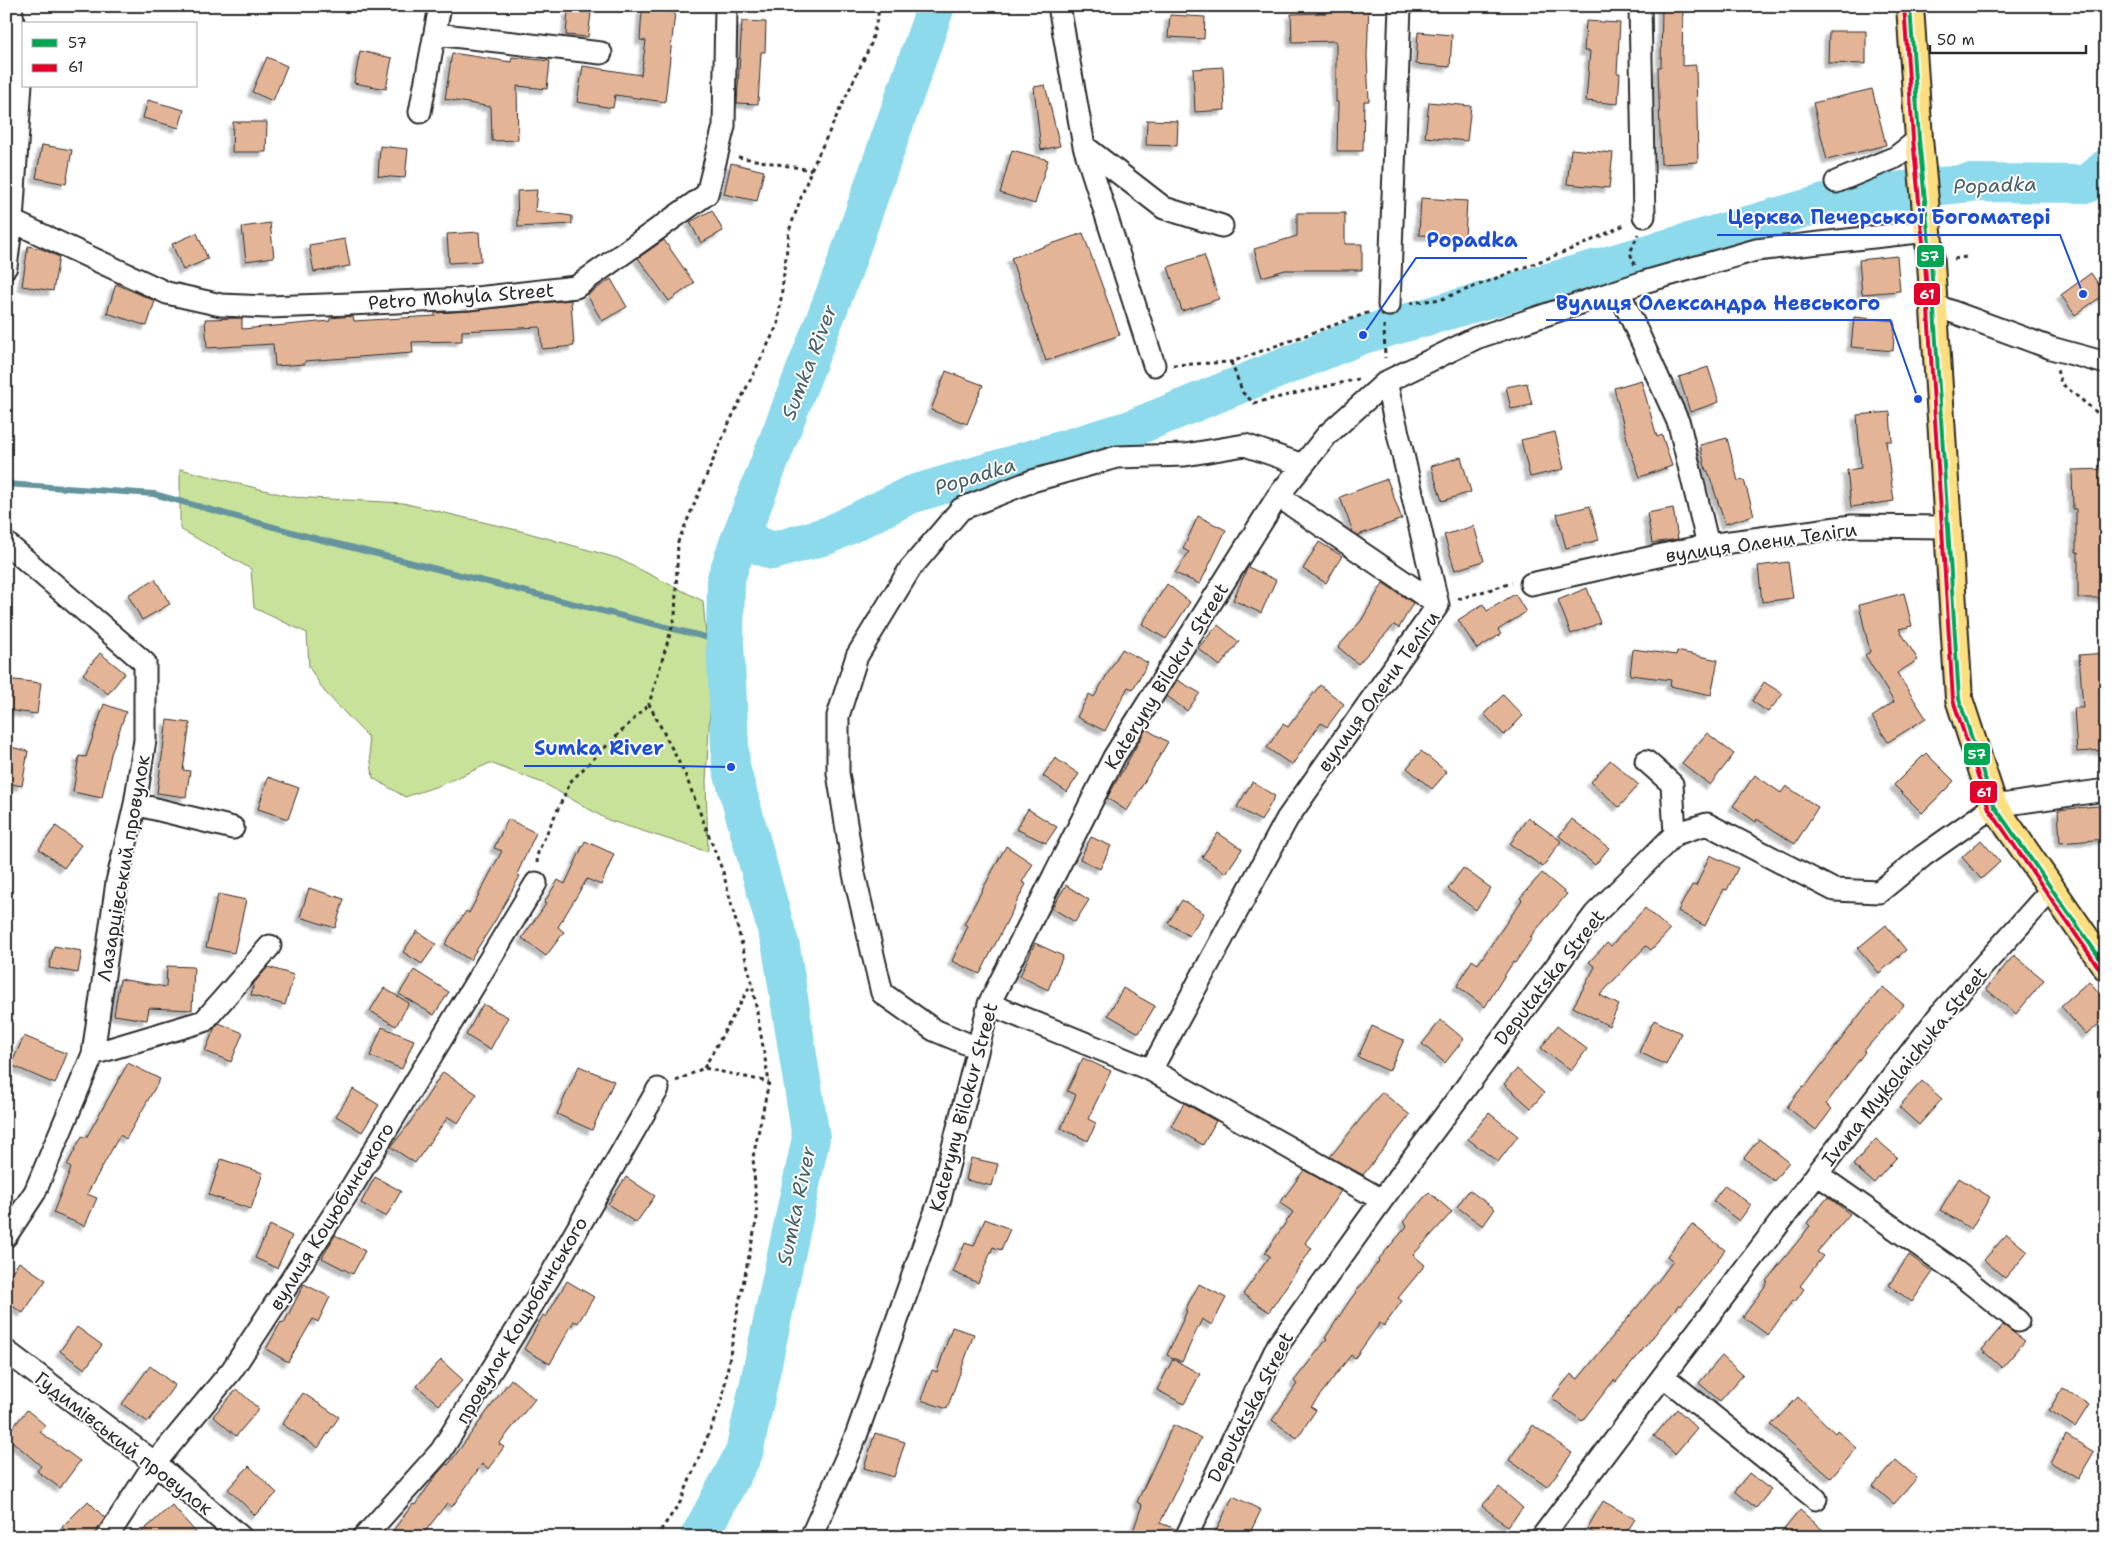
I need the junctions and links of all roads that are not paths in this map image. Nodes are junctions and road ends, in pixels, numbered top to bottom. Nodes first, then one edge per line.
1 (11, 6) edge
2 (440, 6) edge
3 (726, 6) edge
4 (1059, 6) edge
5 (1400, 6) edge
6 (1640, 6) edge
7 (1910, 6) edge
8 (435, 34) junction
9 (601, 53) dead end
10 (420, 112) dead end
11 (1084, 146) junction
12 (1920, 148) junction
13 (1836, 182) dead end
14 (1644, 216) road end
15 (12, 221) junction
16 (1928, 225) junction
17 (1222, 226) dead end
18 (6, 267) edge
19 (1619, 291) junction
20 (1934, 305) junction
21 (1386, 312) road end
22 (2106, 363) edge
23 (1154, 365) road end
24 (1386, 382) junction
25 (1303, 465) junction
26 (1278, 496) junction
27 (1948, 527) junction
28 (6, 543) edge
29 (1708, 545) junction
30 (1531, 584) road end
31 (1438, 606) junction
32 (1646, 761) dead end
33 (2106, 790) edge
34 (135, 804) junction
35 (1994, 806) junction
36 (233, 828) dead end
37 (1675, 834) junction
38 (536, 883) road end
39 (2051, 890) junction
40 (270, 946) dead end
41 (2106, 967) edge
42 (989, 1004) junction
43 (977, 1048) junction
44 (93, 1054) junction
45 (1152, 1070) junction
46 (658, 1089) road end
47 (1817, 1174) junction
48 (1382, 1200) junction
49 (6, 1236) edge
50 (2018, 1321) dead end
51 (6, 1351) edge
52 (1663, 1376) junction
53 (155, 1463) junction
54 (1816, 1500) dead end
55 (106, 1537) edge
56 (241, 1537) edge
57 (364, 1537) edge
58 (812, 1537) edge
59 (1186, 1537) edge
60 (1542, 1537) edge

1 - 15 street
2 - 8 street
3 - 15 street, Petro Mohyla Street
4 - 11 street
5 - 21 street
6 - 14 street
7 - 12 main road
8 - 9 street
8 - 10 street
11 - 17 street
11 - 23 street
12 - 13 street
12 - 16 main road
15 - 18 street
16 - 19 street, Kateryny Bilokur Street
16 - 20 main road
19 - 24 street, Kateryny Bilokur Street
19 - 29 street
20 - 22 street
20 - 27 main road
24 - 25 street, Kateryny Bilokur Street
24 - 31 street
25 - 26 street, Kateryny Bilokur Street
25 - 43 street
26 - 31 street
26 - 42 street, Kateryny Bilokur Street
27 - 29 street, вулиця Олени Теліги
27 - 35 main road
28 - 34 street, Лазарцівський провулок
29 - 30 street, вулиця Олени Теліги
31 - 45 street, вулиця Олени Теліги
32 - 37 street
33 - 35 street, Deputatska Street
34 - 36 street
34 - 44 street, Лазарцівський провулок
35 - 37 street, Deputatska Street
35 - 39 main road
37 - 48 street, Deputatska Street
38 - 53 street, вулиця Коцюбинського
39 - 41 main road
39 - 47 street, Ivana Mykolaichuka Street
40 - 44 street
42 - 43 street, Kateryny Bilokur Street
42 - 45 street
43 - 58 street, Kateryny Bilokur Street
44 - 49 street, Лазарцівський провулок
45 - 48 street
46 - 57 street, провулок Коцюбинського
47 - 50 street, Ivana Mykolaichuka Street
47 - 52 street, Ivana Mykolaichuka Street
48 - 59 street, Deputatska Street
51 - 53 street, Гудимівський провулок
52 - 54 street
52 - 60 street, Ivana Mykolaichuka Street
53 - 55 street, вулиця Коцюбинського
53 - 56 street, Гудимівський провулок

